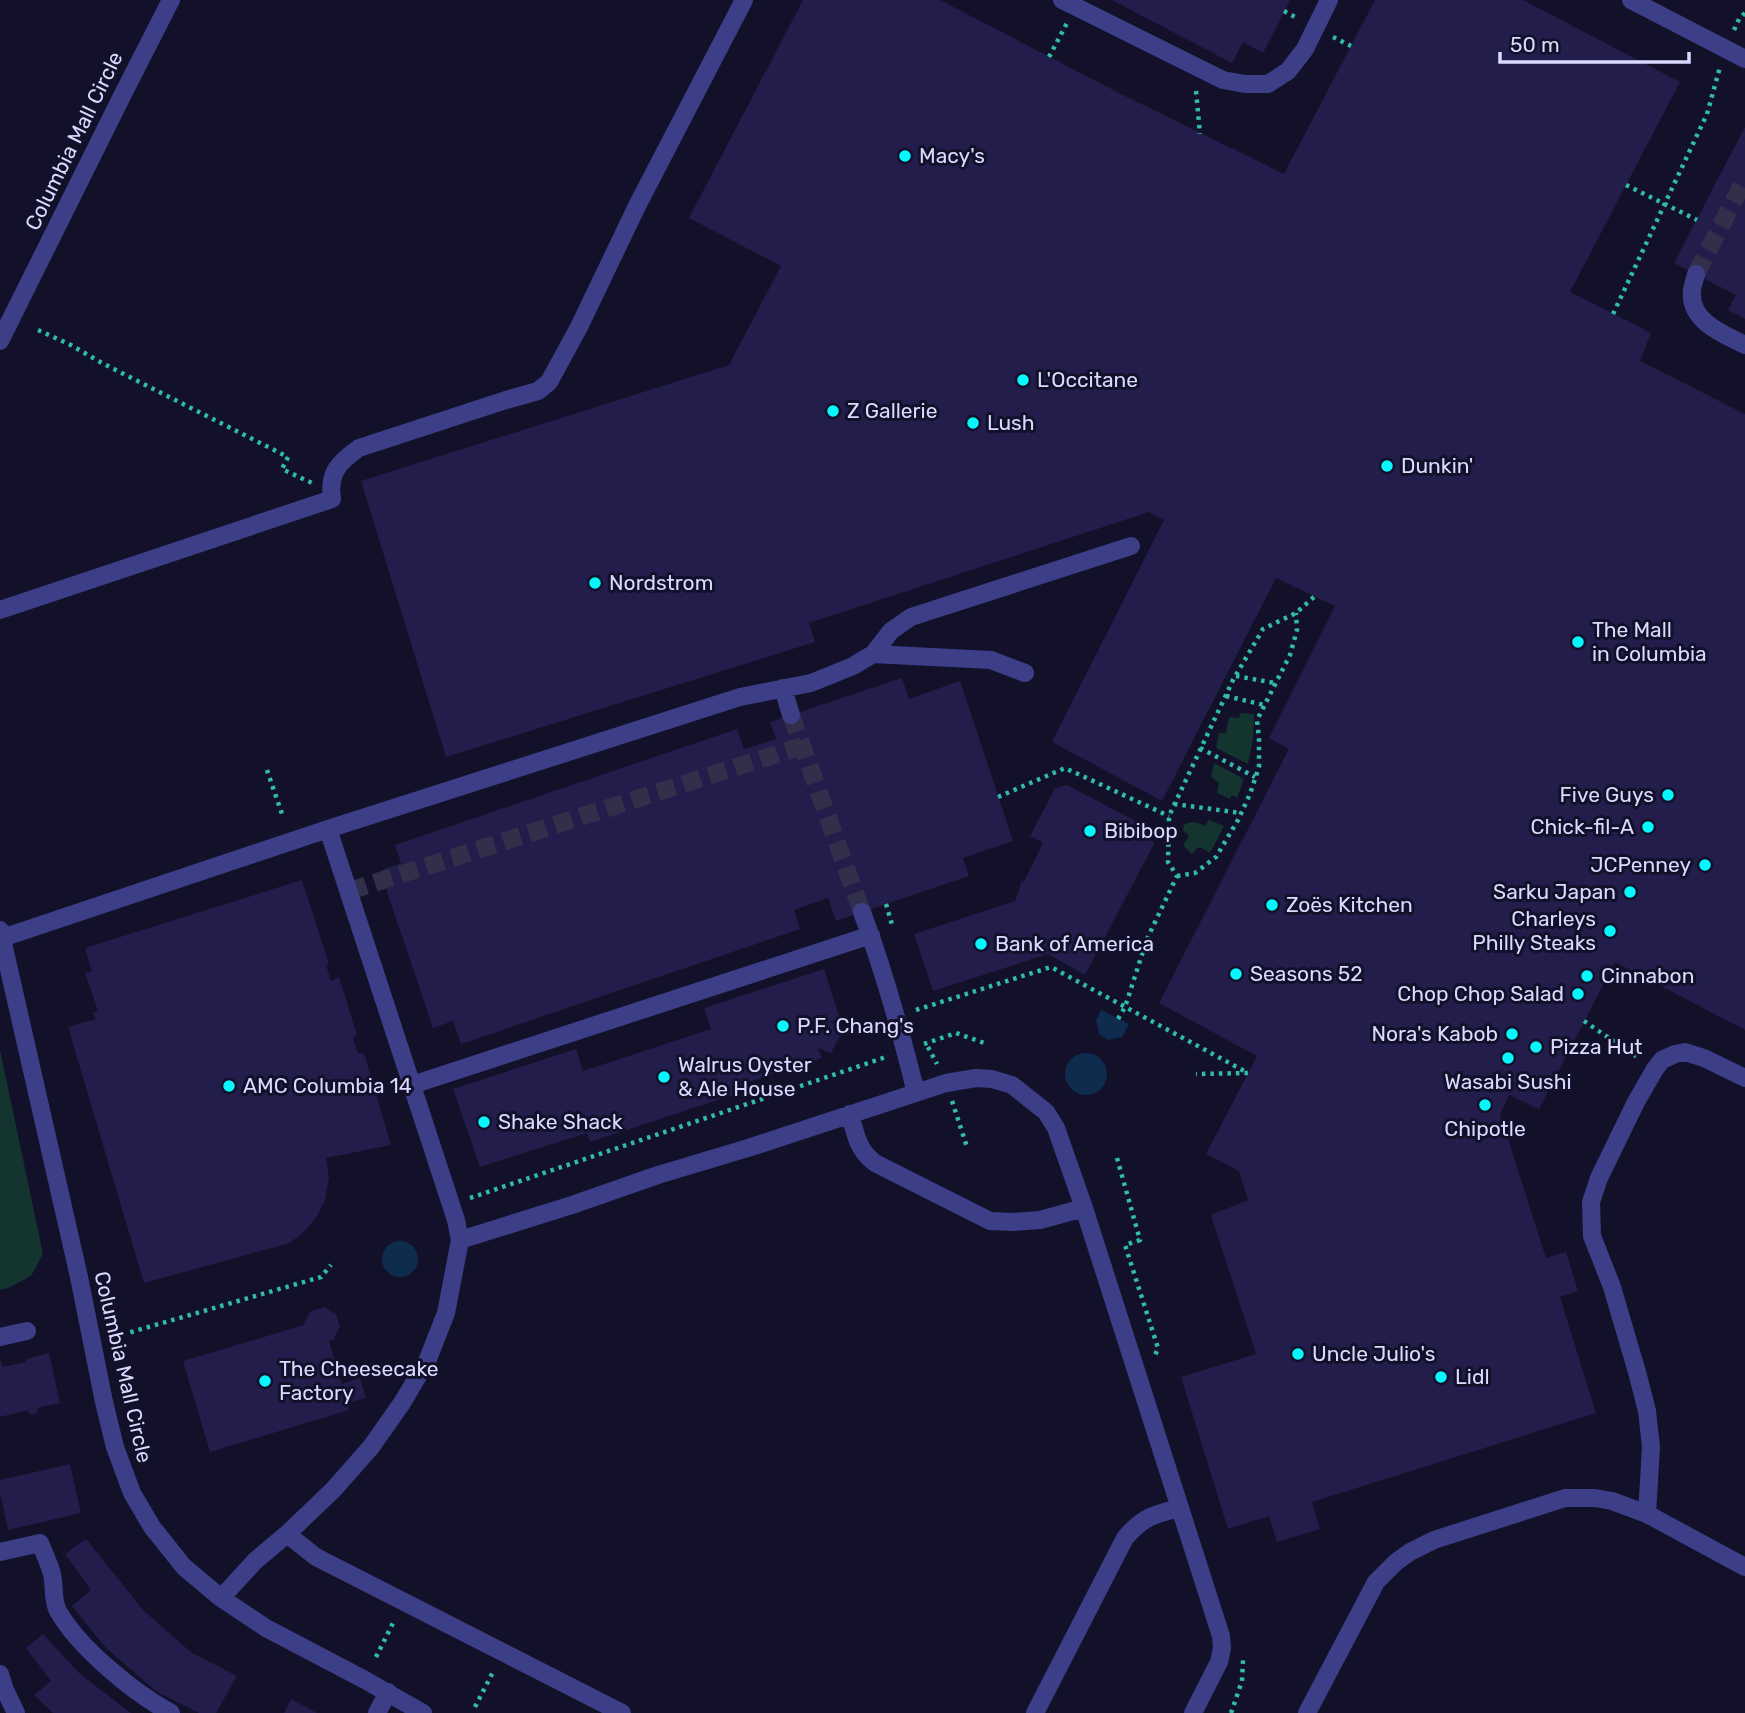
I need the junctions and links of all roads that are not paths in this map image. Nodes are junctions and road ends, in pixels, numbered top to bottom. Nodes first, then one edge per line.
1 (171, 0) edge
2 (744, 0) edge
3 (1062, 0) edge
4 (1329, 0) edge
5 (1631, 0) edge
6 (1745, 59) edge
7 (1696, 274) tunnel mouth
8 (5, 320) edge
9 (0, 341) edge
10 (1745, 345) edge
11 (1131, 546) dead end
12 (0, 610) edge
13 (873, 654) junction
14 (1025, 673) dead end
15 (783, 688) junction
16 (791, 715) tunnel mouth
17 (328, 829) junction
18 (862, 912) tunnel mouth
19 (1, 934) edge
20 (871, 935) junction
21 (1745, 1079) edge
22 (412, 1085) junction
23 (916, 1093) junction
24 (850, 1114) junction
25 (1084, 1208) junction
26 (460, 1240) junction
27 (27, 1331) dead end
28 (0, 1338) edge
29 (1180, 1508) junction
30 (1647, 1514) junction
31 (287, 1534) junction
32 (0, 1552) edge
33 (1745, 1567) edge
34 (221, 1598) junction
35 (0, 1674) edge
36 (387, 1692) junction
37 (16, 1713) edge
38 (171, 1713) edge
39 (377, 1713) edge
40 (423, 1713) edge
41 (622, 1713) edge
42 (1035, 1713) edge
43 (1193, 1713) edge
44 (1307, 1713) edge

1 - 8 street, Columbia Mall Circle
2 - 12 street
3 - 4 street
5 - 6 street
7 - 10 street
8 - 9 street, Columbia Mall Circle
11 - 13 street
13 - 14 street
13 - 15 street
15 - 16 street
15 - 17 street
17 - 19 street
17 - 22 street
18 - 20 street
19 - 34 street, Columbia Mall Circle
20 - 22 street
20 - 23 street
21 - 30 street
22 - 26 street
23 - 24 street
23 - 25 street
24 - 25 street
24 - 26 street
25 - 29 street
26 - 31 street
27 - 28 street
29 - 42 street
29 - 43 street
30 - 33 street
30 - 44 street
31 - 34 street
31 - 41 street
32 - 38 street
34 - 36 street, Columbia Mall Circle
35 - 37 street
36 - 39 street
36 - 40 street, Columbia Mall Circle

